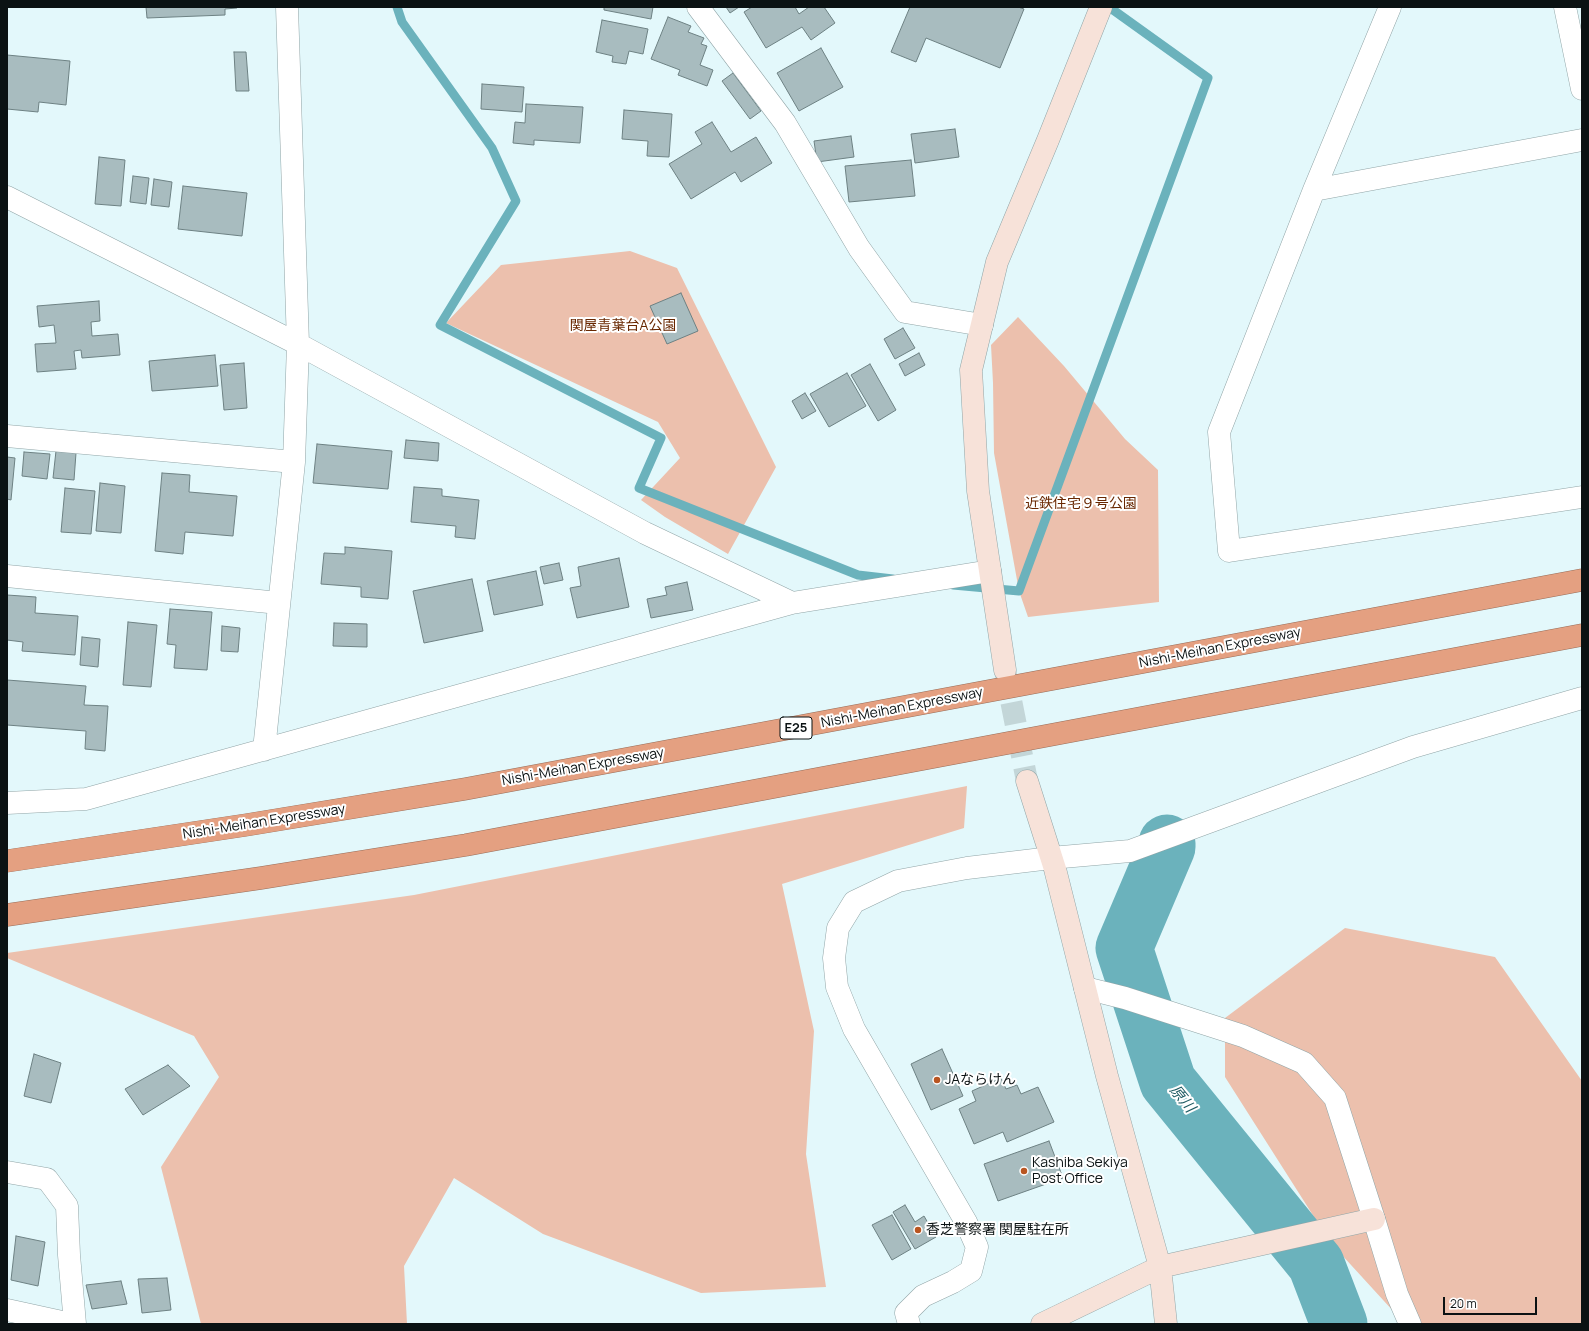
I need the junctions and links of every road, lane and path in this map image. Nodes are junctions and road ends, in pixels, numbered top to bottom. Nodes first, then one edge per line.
1 (287, 7) edge
2 (698, 7) edge
3 (1101, 7) edge
4 (1390, 7) edge
5 (1566, 7) edge
6 (1582, 89) edge
7 (1582, 140) edge
8 (1314, 190) junction
9 (7, 197) edge
10 (982, 325) junction
11 (298, 344) junction
12 (7, 436) edge
13 (294, 462) junction
14 (1582, 497) edge
15 (990, 571) junction
16 (7, 576) edge
17 (1582, 580) edge
18 (279, 604) junction
19 (792, 604) junction
20 (1582, 636) edge
21 (1006, 670) tunnel mouth
22 (1582, 698) edge
23 (264, 750) junction
24 (1027, 781) tunnel mouth
25 (7, 803) edge
26 (1051, 858) junction
27 (7, 862) edge
28 (7, 915) edge
29 (1085, 988) junction
30 (7, 1172) edge
31 (1374, 1219) junction
32 (1160, 1267) junction
33 (7, 1310) edge
34 (71, 1324) edge
35 (75, 1324) edge
36 (909, 1324) edge
37 (1042, 1324) edge
38 (1166, 1324) edge
39 (1410, 1324) edge

1 - 11 street
2 - 10 street
3 - 10 street
4 - 8 street
5 - 6 street
7 - 8 street
8 - 14 street
9 - 11 street
10 - 15 street
11 - 13 street
11 - 19 street
12 - 13 street
13 - 18 street
15 - 19 street
15 - 21 street
16 - 18 street
17 - 27 highway, Nishi-Meihan Expressway / E25
18 - 23 street
19 - 23 street
20 - 28 highway
22 - 26 street
23 - 25 street
24 - 26 street
26 - 29 street
26 - 36 street
29 - 31 street
29 - 32 street
30 - 35 street
31 - 32 street
31 - 39 street
32 - 37 street
32 - 38 street
33 - 34 street

